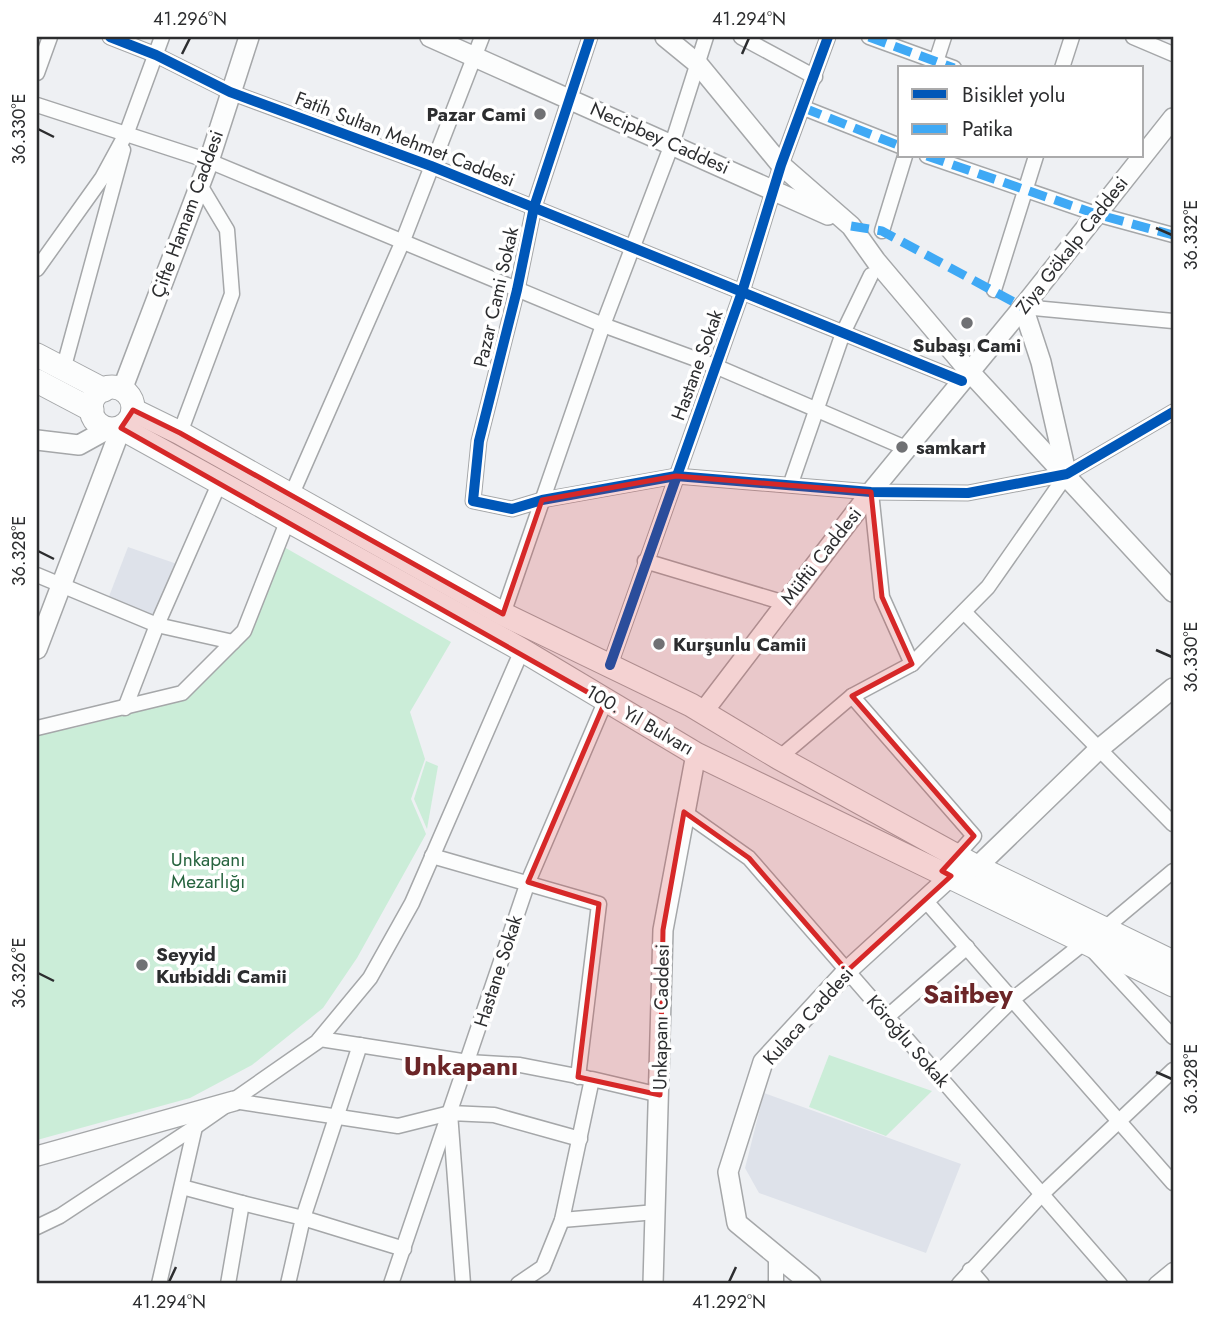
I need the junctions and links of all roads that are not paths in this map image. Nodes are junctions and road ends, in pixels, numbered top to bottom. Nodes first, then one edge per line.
1 (50, 37) edge
2 (110, 37) edge
3 (162, 37) edge
4 (249, 37) edge
5 (430, 37) edge
6 (482, 37) edge
7 (590, 37) edge
8 (665, 37) edge
9 (706, 37) edge
10 (741, 37) edge
11 (828, 37) edge
12 (869, 37) edge
13 (944, 37) edge
14 (1072, 37) edge
15 (1133, 37) edge
16 (1173, 54) edge
17 (156, 55) junction
18 (475, 56) junction
19 (698, 64) junction
20 (935, 65) edge
21 (1063, 66) edge
22 (37, 73) edge
23 (814, 77) junction
24 (230, 92) junction
25 (568, 98) junction
26 (37, 104) edge
27 (804, 108) junction
28 (1173, 118) edge
29 (127, 132) junction
30 (672, 144) junction
31 (898, 145) edge
32 (1144, 153) edge
33 (904, 158) edge
34 (933, 158) edge
35 (1035, 158) edge
36 (1140, 158) edge
37 (209, 161) junction
38 (781, 165) junction
39 (431, 166) junction
40 (200, 185) junction
41 (776, 190) junction
42 (1026, 190) junction
43 (534, 207) junction
44 (1096, 214) junction
45 (851, 226) junction
46 (882, 232) dead end
47 (1173, 235) edge
48 (402, 243) junction
49 (633, 248) junction
50 (37, 269) edge
51 (871, 275) dead end
52 (517, 290) junction
53 (994, 290) dead end
54 (742, 292) junction
55 (1023, 307) junction
56 (1173, 321) edge
57 (603, 325) junction
58 (843, 332) junction
59 (37, 355) edge
60 (715, 366) junction
61 (63, 370) junction
62 (966, 376) junction
63 (37, 381) edge
64 (118, 409) junction
65 (816, 412) junction
66 (1173, 412) edge
67 (180, 433) junction
68 (37, 440) edge
69 (908, 449) junction
70 (1067, 474) junction
71 (676, 476) junction
72 (791, 483) junction
73 (219, 484) junction
74 (871, 492) junction
75 (291, 496) junction
76 (542, 500) junction
77 (287, 522) junction
78 (645, 561) junction
79 (37, 575) edge
80 (62, 584) junction
81 (1173, 592) edge
82 (785, 603) junction
83 (964, 612) junction
84 (503, 614) junction
85 (157, 625) junction
86 (233, 642) junction
87 (37, 649) edge
88 (522, 650) junction
89 (912, 664) junction
90 (610, 665) junction
91 (1173, 688) edge
92 (852, 696) junction
93 (606, 702) junction
94 (125, 708) junction
95 (696, 708) junction
96 (727, 725) junction
97 (37, 729) edge
98 (671, 739) junction
99 (1099, 749) junction
100 (702, 756) junction
101 (779, 758) junction
102 (684, 812) junction
103 (1173, 824) edge
104 (432, 856) junction
105 (954, 865) junction
106 (976, 867) junction
107 (1173, 872) edge
108 (527, 882) junction
109 (925, 900) junction
110 (1105, 928) junction
111 (1085, 942) junction
112 (967, 947) junction
113 (1173, 962) edge
114 (847, 971) junction
115 (1173, 985) edge
116 (1013, 999) junction
117 (887, 1017) junction
118 (1173, 1037) edge
119 (320, 1039) junction
120 (360, 1045) junction
121 (468, 1062) junction
122 (1173, 1070) edge
123 (937, 1074) junction
124 (585, 1078) junction
125 (660, 1095) junction
126 (234, 1101) junction
127 (450, 1114) junction
128 (335, 1116) junction
129 (1120, 1121) junction
130 (195, 1127) junction
131 (580, 1139) junction
132 (37, 1156) edge
133 (1173, 1183) edge
134 (181, 1187) junction
135 (1042, 1194) junction
136 (242, 1203) junction
137 (656, 1212) junction
138 (303, 1218) junction
139 (562, 1220) junction
140 (37, 1227) edge
141 (404, 1248) junction
142 (776, 1256) junction
143 (970, 1270) junction
144 (1173, 1270) edge
145 (534, 1279) edge
146 (159, 1284) edge
147 (228, 1284) edge
148 (288, 1284) edge
149 (391, 1284) edge
150 (463, 1284) edge
151 (518, 1284) edge
152 (653, 1284) edge
153 (776, 1284) edge
154 (811, 1284) edge
155 (958, 1284) edge
156 (982, 1284) edge
157 (1120, 1284) edge
158 (1156, 1284) edge

1 - 22 street
2 - 17 street, Fatih Sultan Mehmet Caddesi
3 - 17 street
4 - 24 main road, Çifte Hamam Caddesi
5 - 18 main road, Necipbey Caddesi
6 - 18 street
7 - 25 street, Pazar Cami Sokak
8 - 19 main road
9 - 19 street
10 - 23 street
11 - 23 street, Hastane Sokak
12 - 20 street
13 - 20 street
14 - 21 street
15 - 16 street
17 - 24 street, Fatih Sultan Mehmet Caddesi
17 - 29 street
18 - 25 main road, Necipbey Caddesi
18 - 39 street
19 - 30 street
19 - 38 main road
23 - 27 street, Hastane Sokak
24 - 37 main road, Çifte Hamam Caddesi
24 - 39 street, Fatih Sultan Mehmet Caddesi
25 - 30 main road, Necipbey Caddesi
25 - 43 street, Pazar Cami Sokak
26 - 29 street
27 - 31 street
27 - 38 street, Hastane Sokak
28 - 32 main road, Ziya Gökalp Caddesi
29 - 37 street
29 - 50 street
29 - 61 street
30 - 41 main road, Necipbey Caddesi
30 - 49 street
33 - 46 street
34 - 42 street
35 - 42 street
36 - 44 main road, Ziya Gökalp Caddesi
37 - 40 main road, Çifte Hamam Caddesi
37 - 48 street
38 - 41 street, Hastane Sokak
38 - 45 main road
39 - 43 street, Fatih Sultan Mehmet Caddesi
39 - 48 street
40 - 64 main road, Çifte Hamam Caddesi
40 - 67 street
41 - 45 main road, Necipbey Caddesi
41 - 54 street, Hastane Sokak
42 - 44 street
42 - 53 street
43 - 49 street, Fatih Sultan Mehmet Caddesi
43 - 52 street, Pazar Cami Sokak
44 - 47 street
44 - 55 main road, Ziya Gökalp Caddesi
45 - 62 main road
48 - 52 street
48 - 75 street
49 - 54 street, Fatih Sultan Mehmet Caddesi
49 - 57 street
51 - 58 street
52 - 57 street
52 - 76 street, Pazar Cami Sokak
54 - 58 street, Fatih Sultan Mehmet Caddesi
54 - 60 street, Hastane Sokak
55 - 56 street
55 - 62 main road, Ziya Gökalp Caddesi
55 - 70 main road
57 - 60 street
57 - 76 street
58 - 62 street, Fatih Sultan Mehmet Caddesi
58 - 65 street
59 - 61 main road, 100. Yıl Bulvarı
60 - 65 street
60 - 71 street, Hastane Sokak
61 - 64 main road, 100. Yıl Bulvarı
62 - 69 main road, Müftü Caddesi
62 - 70 main road
63 - 64 main road
64 - 67 main road, 100. Yıl Bulvarı
64 - 68 main road
64 - 73 main road, 100. Yıl Bulvarı
64 - 80 main road, Çifte Hamam Caddesi
65 - 69 street
65 - 72 street
66 - 70 street
67 - 75 main road, 100. Yıl Bulvarı
69 - 74 main road, Müftü Caddesi
70 - 74 street
70 - 81 main road
70 - 83 street
71 - 72 street
71 - 76 street
71 - 78 street, Hastane Sokak
72 - 74 street
73 - 77 main road, 100. Yıl Bulvarı
73 - 85 street
74 - 82 main road, Müftü Caddesi
74 - 89 street
75 - 84 main road, 100. Yıl Bulvarı
76 - 84 street
77 - 86 street
77 - 88 main road, 100. Yıl Bulvarı
78 - 82 street
78 - 90 street, Hastane Sokak
79 - 80 street
80 - 85 street
80 - 87 main road, Çifte Hamam Caddesi
82 - 95 main road, Müftü Caddesi
83 - 89 street
83 - 99 street
84 - 90 main road, 100. Yıl Bulvarı
85 - 86 street
85 - 94 street
86 - 94 street
88 - 93 main road, 100. Yıl Bulvarı
88 - 104 street
89 - 92 street
90 - 95 main road, 100. Yıl Bulvarı
91 - 99 main road
92 - 101 street
92 - 105 street
93 - 98 main road, 100. Yıl Bulvarı
93 - 108 street, Hastane Sokak
94 - 97 street
95 - 96 main road, 100. Yıl Bulvarı
95 - 98 main road
96 - 100 main road
96 - 101 main road, 100. Yıl Bulvarı
98 - 100 main road, 100. Yıl Bulvarı
99 - 103 street
99 - 106 main road
100 - 102 main road, Unkapanı Caddesi
100 - 105 main road, 100. Yıl Bulvarı
101 - 105 main road, 100. Yıl Bulvarı
102 - 114 street, Köroğlu Sokak
102 - 125 main road, Unkapanı Caddesi
104 - 108 street
104 - 119 street
105 - 106 main road, 100. Yıl Bulvarı
105 - 109 main road, Kulaca Caddesi
105 - 111 main road, 100. Yıl Bulvarı
106 - 110 main road, 100. Yıl Bulvarı
107 - 110 street
108 - 121 street, Hastane Sokak
108 - 124 street
109 - 112 street
109 - 114 main road, Kulaca Caddesi
110 - 113 main road, 100. Yıl Bulvarı
111 - 115 main road, 100. Yıl Bulvarı
111 - 116 street
111 - 118 street
112 - 116 street
112 - 117 street
114 - 117 street, Köroğlu Sokak
114 - 142 main road, Kulaca Caddesi
116 - 123 street
116 - 129 street
117 - 123 street, Köroğlu Sokak
119 - 120 street
119 - 126 street
120 - 121 street
120 - 128 street
121 - 124 street
121 - 127 street, Hastane Sokak
122 - 129 street
123 - 135 street, Köroğlu Sokak
124 - 125 street
124 - 131 street
125 - 137 main road, Unkapanı Caddesi
126 - 128 street
126 - 130 street
126 - 132 main road
127 - 128 street
127 - 131 street
127 - 141 street, Hastane Sokak
127 - 150 street
128 - 138 street
129 - 133 street
129 - 135 street
130 - 134 street
130 - 140 street
131 - 139 street
134 - 136 street
134 - 146 street
135 - 143 street
135 - 157 street, Köroğlu Sokak
136 - 138 street
136 - 147 street
137 - 139 street
137 - 152 main road, Unkapanı Caddesi
138 - 141 street
138 - 148 street
139 - 145 street
141 - 149 street, Hastane Sokak
142 - 153 street
142 - 154 main road, Kulaca Caddesi
143 - 155 street
143 - 156 street
144 - 158 street
145 - 151 street

